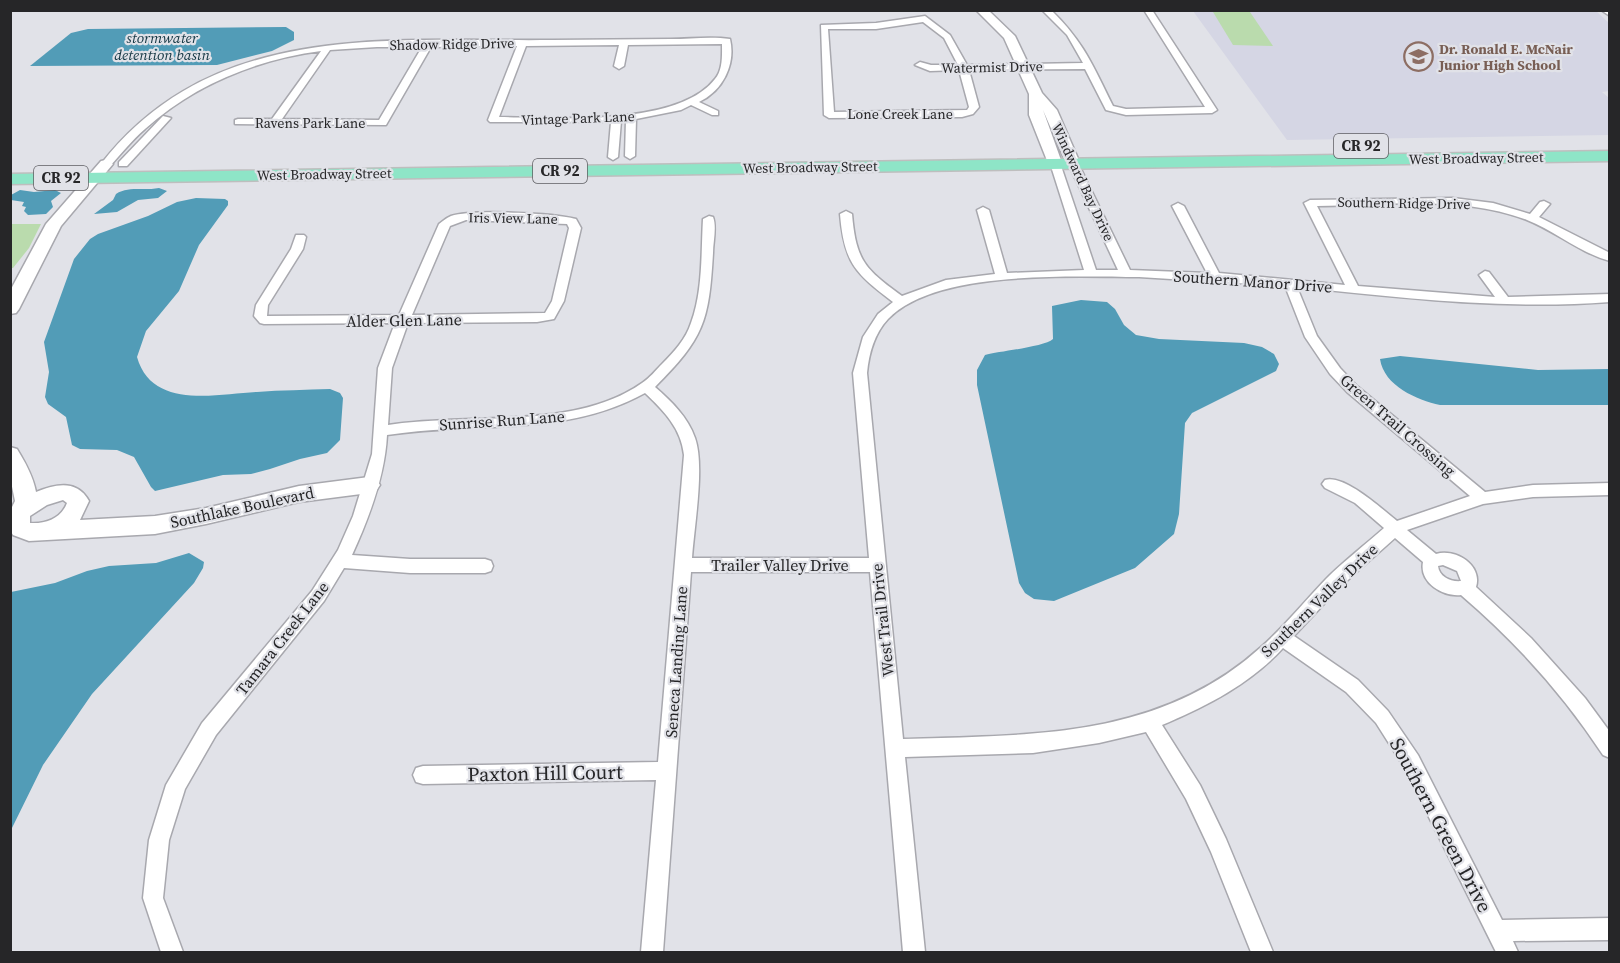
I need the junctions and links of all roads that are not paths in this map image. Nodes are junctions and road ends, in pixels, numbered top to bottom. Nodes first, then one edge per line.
1 (981, 10) edge
2 (1046, 10) edge
3 (1148, 10) edge
4 (727, 41) joint
5 (624, 42) junction
6 (523, 43) junction
7 (428, 44) junction
8 (326, 46) junction
9 (1023, 63) junction
10 (1086, 63) junction
11 (961, 64) junction
12 (619, 66) dead end
13 (1036, 94) junction
14 (187, 97) junction
15 (692, 102) junction
16 (715, 113) dead end
17 (631, 117) junction
18 (616, 118) junction
19 (238, 122) dead end
20 (274, 123) junction
21 (1610, 143) edge
22 (630, 156) junction
23 (1070, 156) junction
24 (1610, 156) edge
25 (613, 157) junction
26 (1052, 157) junction
27 (123, 164) junction
28 (10, 165) edge
29 (104, 173) junction
30 (10, 179) edge
31 (1544, 204) dead end
32 (1178, 206) dead end
33 (983, 210) dead end
34 (846, 214) dead end
35 (1532, 218) junction
36 (453, 219) joint
37 (709, 219) dead end
38 (300, 237) dead end
39 (1610, 258) edge
40 (1091, 273) junction
41 (1125, 273) junction
42 (1485, 275) dead end
43 (1002, 277) junction
44 (1215, 277) junction
45 (1289, 282) junction
46 (1353, 289) junction
47 (1610, 298) edge
48 (1504, 300) junction
49 (901, 302) junction
50 (10, 309) edge
51 (550, 316) joint
52 (403, 320) junction
53 (646, 387) junction
54 (380, 431) junction
55 (10, 454) edge
56 (22, 477) junction
57 (1330, 484) dead end
58 (369, 485) junction
59 (1610, 489) edge
60 (54, 493) junction
61 (1482, 498) junction
62 (77, 507) junction
63 (27, 524) edge
64 (114, 527) junction
65 (1395, 528) junction
66 (10, 542) edge
67 (340, 561) junction
68 (1433, 561) junction
69 (683, 565) junction
70 (877, 565) junction
71 (485, 566) dead end
72 (1466, 588) junction
73 (1282, 638) junction
74 (1150, 722) junction
75 (895, 748) junction
76 (1610, 749) edge
77 (667, 771) junction
78 (423, 775) dead end
79 (1610, 928) edge
80 (1496, 931) junction
81 (172, 952) edge
82 (652, 952) edge
83 (914, 952) edge
84 (1262, 952) edge
85 (1507, 952) edge

1 - 9 street, Windward Bay Drive
2 - 10 street
3 - 10 street
4 - 5 street, Shadow Ridge Drive
4 - 15 street, Vintage Park Lane
5 - 6 street, Shadow Ridge Drive
5 - 12 street
6 - 7 street, Shadow Ridge Drive
6 - 18 street, Vintage Park Lane
7 - 8 street, Shadow Ridge Drive
7 - 20 street, Ravens Park Lane
8 - 14 street, Shadow Ridge Drive
8 - 20 street
9 - 10 street, Watermist Drive
9 - 11 street, Watermist Drive
9 - 13 street, Windward Bay Drive
11 - 11 street, Lone Creek Lane
13 - 23 street, Windward Bay Drive
13 - 26 street, Windward Bay Drive
14 - 27 street, Shadow Ridge Drive
14 - 29 street, Shadow Ridge Drive
15 - 16 street
15 - 17 street, Vintage Park Lane
17 - 18 street, Vintage Park Lane
17 - 22 street
18 - 25 street
19 - 20 street, Ravens Park Lane
21 - 23 main road, West Broadway Street / CR 92
22 - 25 main road, West Broadway Street / CR 92
22 - 26 main road, West Broadway Street / CR 92
23 - 24 main road, West Broadway Street / CR 92
23 - 26 main road, West Broadway Street / CR 92
23 - 41 street, Windward Bay Drive
25 - 27 main road, West Broadway Street / CR 92
26 - 29 main road, West Broadway Street / CR 92
26 - 40 street, Windward Bay Drive
27 - 29 main road, CR 92
28 - 29 main road, West Broadway Street / CR 92
29 - 30 main road, West Broadway Street / CR 92
29 - 50 street
31 - 35 street
32 - 44 street
33 - 43 street
34 - 49 street
35 - 39 street, Southern Ridge Drive
35 - 46 street, Southern Ridge Drive
36 - 51 street, Iris View Lane
36 - 52 street, Tamara Creek Lane
37 - 53 street, Sunrise Run Lane
38 - 52 street, Alder Glen Lane
40 - 41 street, Southern Manor Drive
40 - 43 street, Southern Manor Drive
41 - 44 street, Southern Manor Drive
42 - 48 street
43 - 49 street, Southern Manor Drive
44 - 45 street, Southern Manor Drive
45 - 46 street, Southern Manor Drive
45 - 61 street, Green Trail Crossing
46 - 48 street, Southern Manor Drive
47 - 48 street, Southern Manor Drive
49 - 70 street, West Trail Drive
51 - 52 street, Alder Glen Lane
52 - 54 street, Tamara Creek Lane
53 - 54 street, Sunrise Run Lane
53 - 69 street, Seneca Landing Lane
54 - 58 street, Tamara Creek Lane
55 - 56 street
56 - 60 street, Southlake Boulevard
56 - 63 street
57 - 65 street
58 - 64 street, Southlake Boulevard
58 - 67 street, Tamara Creek Lane
59 - 61 street, Southern Valley Drive
60 - 62 street, Southlake Boulevard
60 - 63 street
61 - 65 street, Southern Valley Drive
62 - 63 street
62 - 64 street, Southlake Boulevard
63 - 64 street, Southlake Boulevard
63 - 66 street
65 - 68 street
65 - 73 street, Southern Valley Drive
67 - 71 street
67 - 81 street, Tamara Creek Lane
68 - 72 street
68 - 72 street
69 - 70 street, Trailer Valley Drive
69 - 77 street, Seneca Landing Lane
70 - 75 street, West Trail Drive
72 - 76 street
73 - 74 street, Southern Valley Drive
73 - 80 street, Southern Green Drive
74 - 75 street, Southern Valley Drive
74 - 84 street
75 - 83 street, West Trail Drive
77 - 78 street, Paxton Hill Court
77 - 82 street, Seneca Landing Lane
79 - 80 street
80 - 85 street, Southern Green Drive

